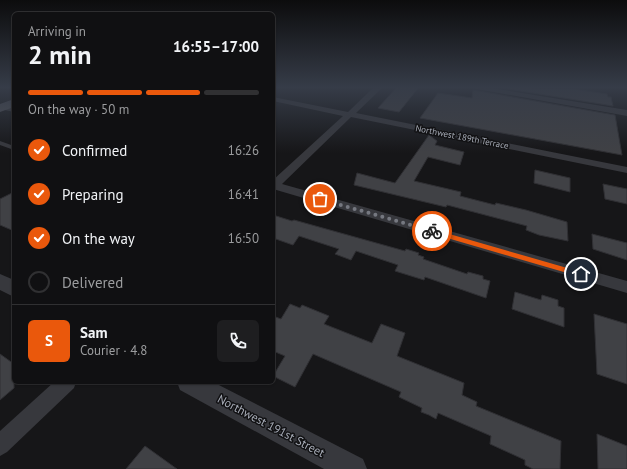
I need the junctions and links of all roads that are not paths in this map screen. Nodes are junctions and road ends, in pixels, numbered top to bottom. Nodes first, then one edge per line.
1 (319, 109) edge
2 (355, 109) edge
3 (602, 109) edge
4 (627, 113) edge
5 (348, 115) junction
6 (0, 143) edge
7 (12, 147) edge
8 (627, 170) edge
9 (275, 183) edge
10 (275, 186) edge
11 (0, 281) edge
12 (12, 288) edge
13 (627, 288) edge
14 (64, 384) edge
15 (194, 384) edge
16 (0, 446) edge
17 (353, 469) edge

1 - 5 street, Northwest 189th Terrace
2 - 5 street
3 - 4 street
5 - 8 street, Northwest 189th Terrace
5 - 9 street
6 - 7 lane
10 - 13 street
11 - 12 street
14 - 16 street
15 - 17 street, Northwest 191st Street

